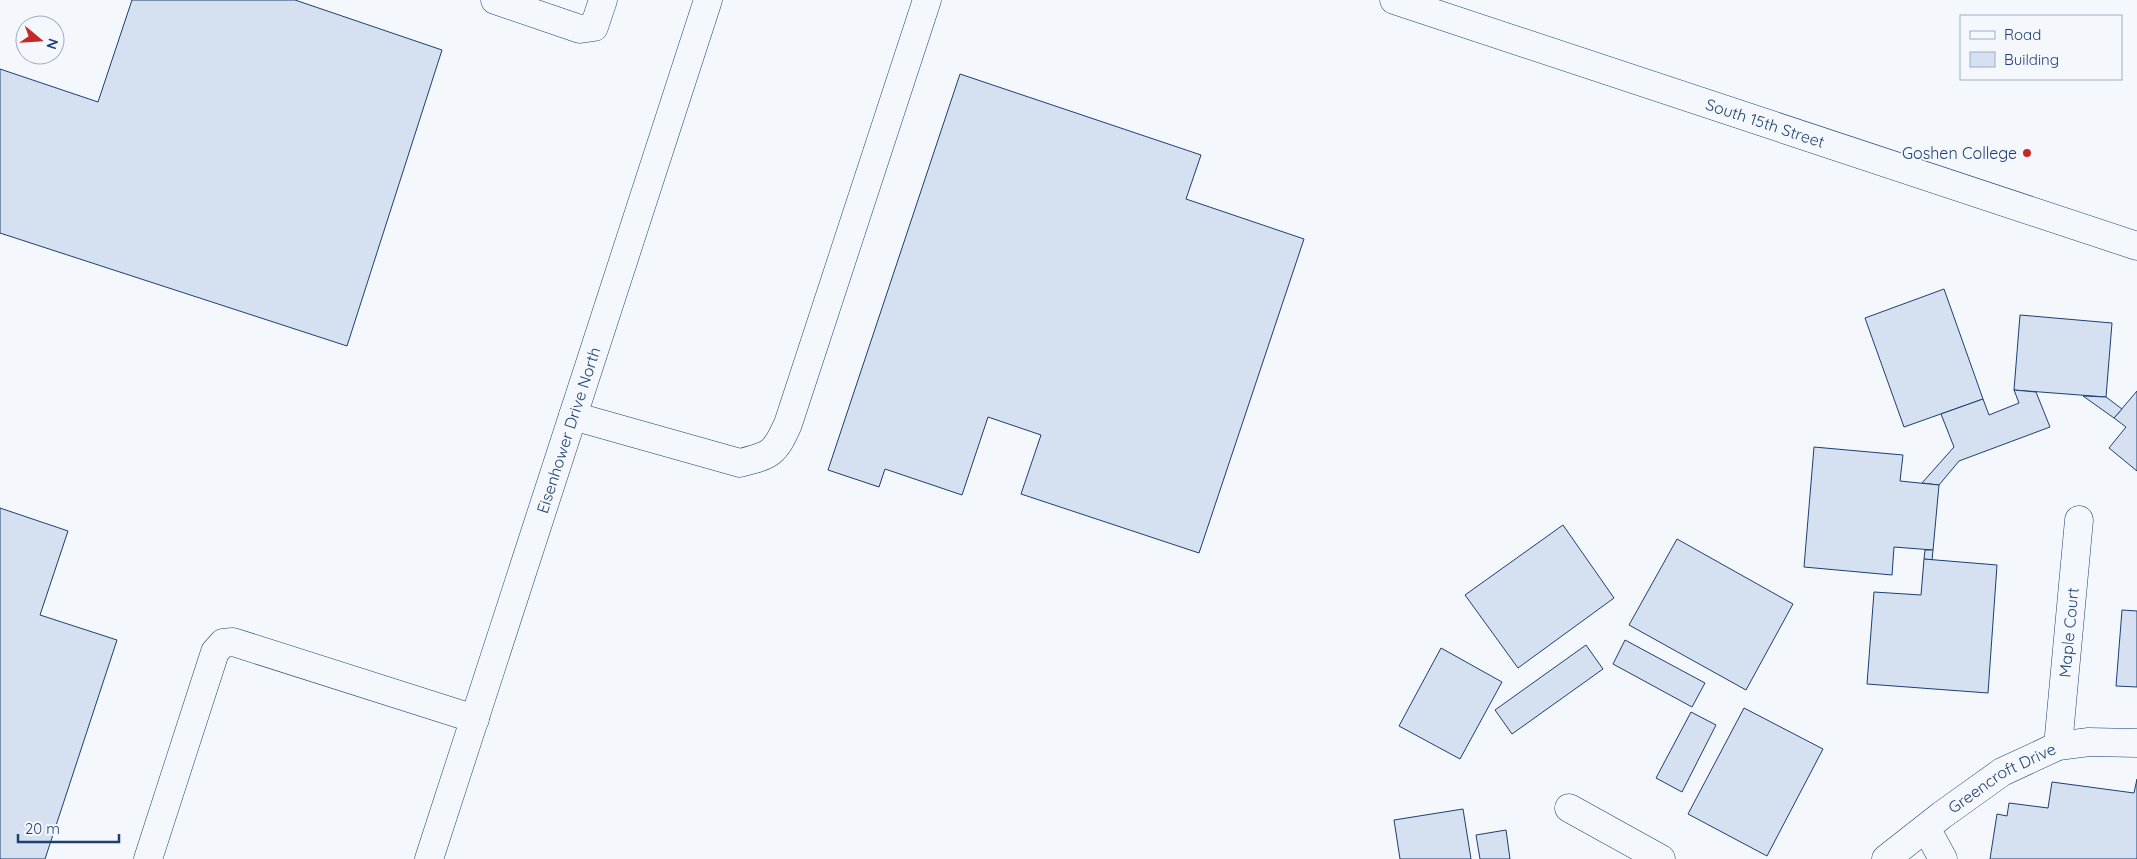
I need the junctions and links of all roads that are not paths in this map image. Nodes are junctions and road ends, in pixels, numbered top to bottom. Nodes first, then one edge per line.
1 (495, 0) edge
2 (603, 0) edge
3 (708, 0) edge
4 (926, 0) edge
5 (1394, 0) edge
6 (1462, 10) edge
7 (2137, 246) edge
8 (573, 416) junction
9 (2079, 520) dead end
10 (475, 719) junction
11 (2137, 743) edge
12 (2058, 746) junction
13 (1569, 808) dead end
14 (1926, 828) junction
15 (148, 859) edge
16 (429, 859) edge
17 (1661, 859) edge
18 (1886, 859) edge
19 (1943, 859) edge

1 - 2 street
3 - 8 street, Eisenhower Drive North
4 - 8 street
5 - 6 street, South 15th Street
6 - 7 street, South 15th Street
8 - 10 street, Eisenhower Drive North
9 - 12 street, Maple Court
10 - 15 street
10 - 16 street, Eisenhower Drive North
11 - 12 street, Greencroft Drive
12 - 14 street, Greencroft Drive
13 - 17 street
14 - 18 street, Greencroft Drive
14 - 19 street

